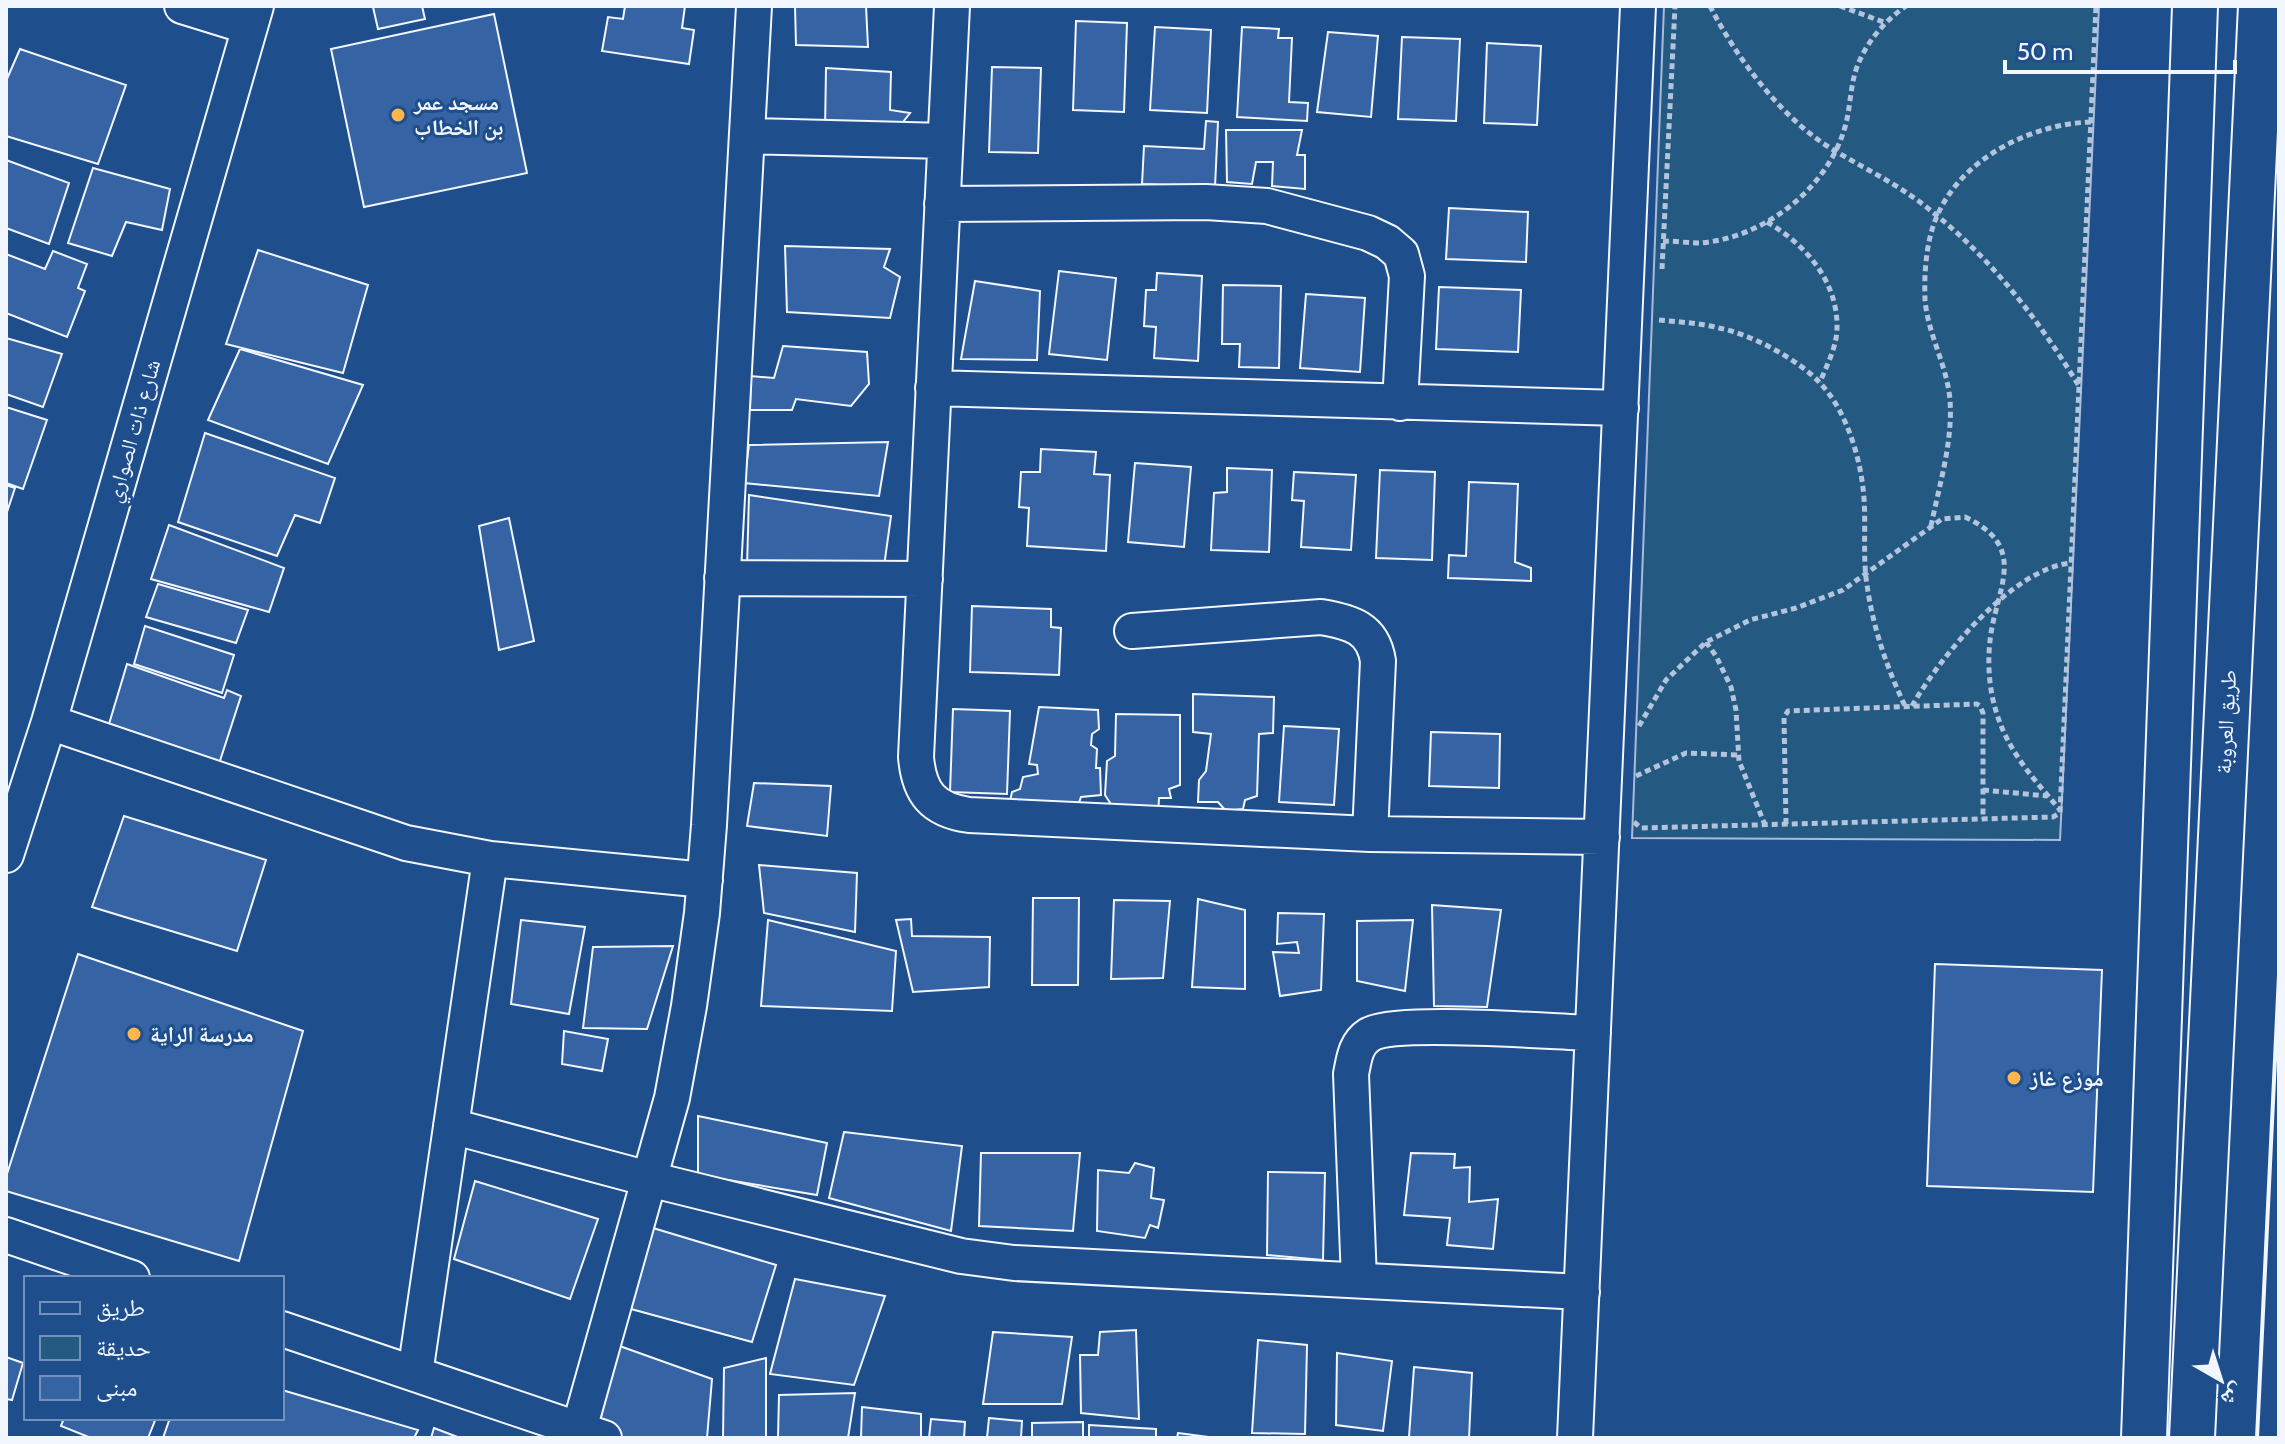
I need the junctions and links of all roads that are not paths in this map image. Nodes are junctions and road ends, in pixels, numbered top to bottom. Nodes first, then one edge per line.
1 (182, 6) edge
2 (754, 6) edge
3 (952, 6) edge
4 (1638, 6) edge
5 (2195, 6) edge
6 (2261, 6) edge
7 (253, 16) edge
8 (747, 136) junction
9 (945, 141) junction
10 (942, 204) junction
11 (933, 388) junction
12 (1400, 403) junction
13 (1621, 408) junction
14 (722, 578) junction
15 (925, 579) junction
16 (1132, 631) dead end
17 (49, 722) junction
18 (1370, 834) junction
19 (1602, 837) junction
20 (6, 852) edge
21 (490, 859) junction
22 (705, 880) junction
23 (1593, 1033) junction
24 (451, 1126) junction
25 (649, 1179) junction
26 (6, 1235) edge
27 (126, 1276) edge
28 (1359, 1280) junction
29 (1582, 1292) junction
30 (284, 1330) edge
31 (415, 1374) junction
32 (591, 1434) edge
33 (1575, 1438) edge
34 (2144, 1438) edge
35 (2192, 1438) edge

1 - 7 street
2 - 8 street
3 - 9 street
4 - 13 street
5 - 34 highway
6 - 35 highway, طريق العروبة
7 - 17 street, شارع ذات الصواري
8 - 9 street
8 - 14 street
9 - 10 street
10 - 11 street
10 - 12 street
11 - 12 street
11 - 15 street
12 - 13 street
13 - 19 street
14 - 15 street
14 - 22 street
15 - 18 street
16 - 18 street
17 - 20 street, شارع ذات الصواري
17 - 21 street
18 - 19 street
19 - 23 street
21 - 22 street
21 - 24 street
22 - 25 street
23 - 28 street
23 - 29 street
24 - 25 street
24 - 31 street
25 - 28 street
25 - 32 street
26 - 27 street
28 - 29 street
29 - 33 street
30 - 31 street
31 - 32 street

